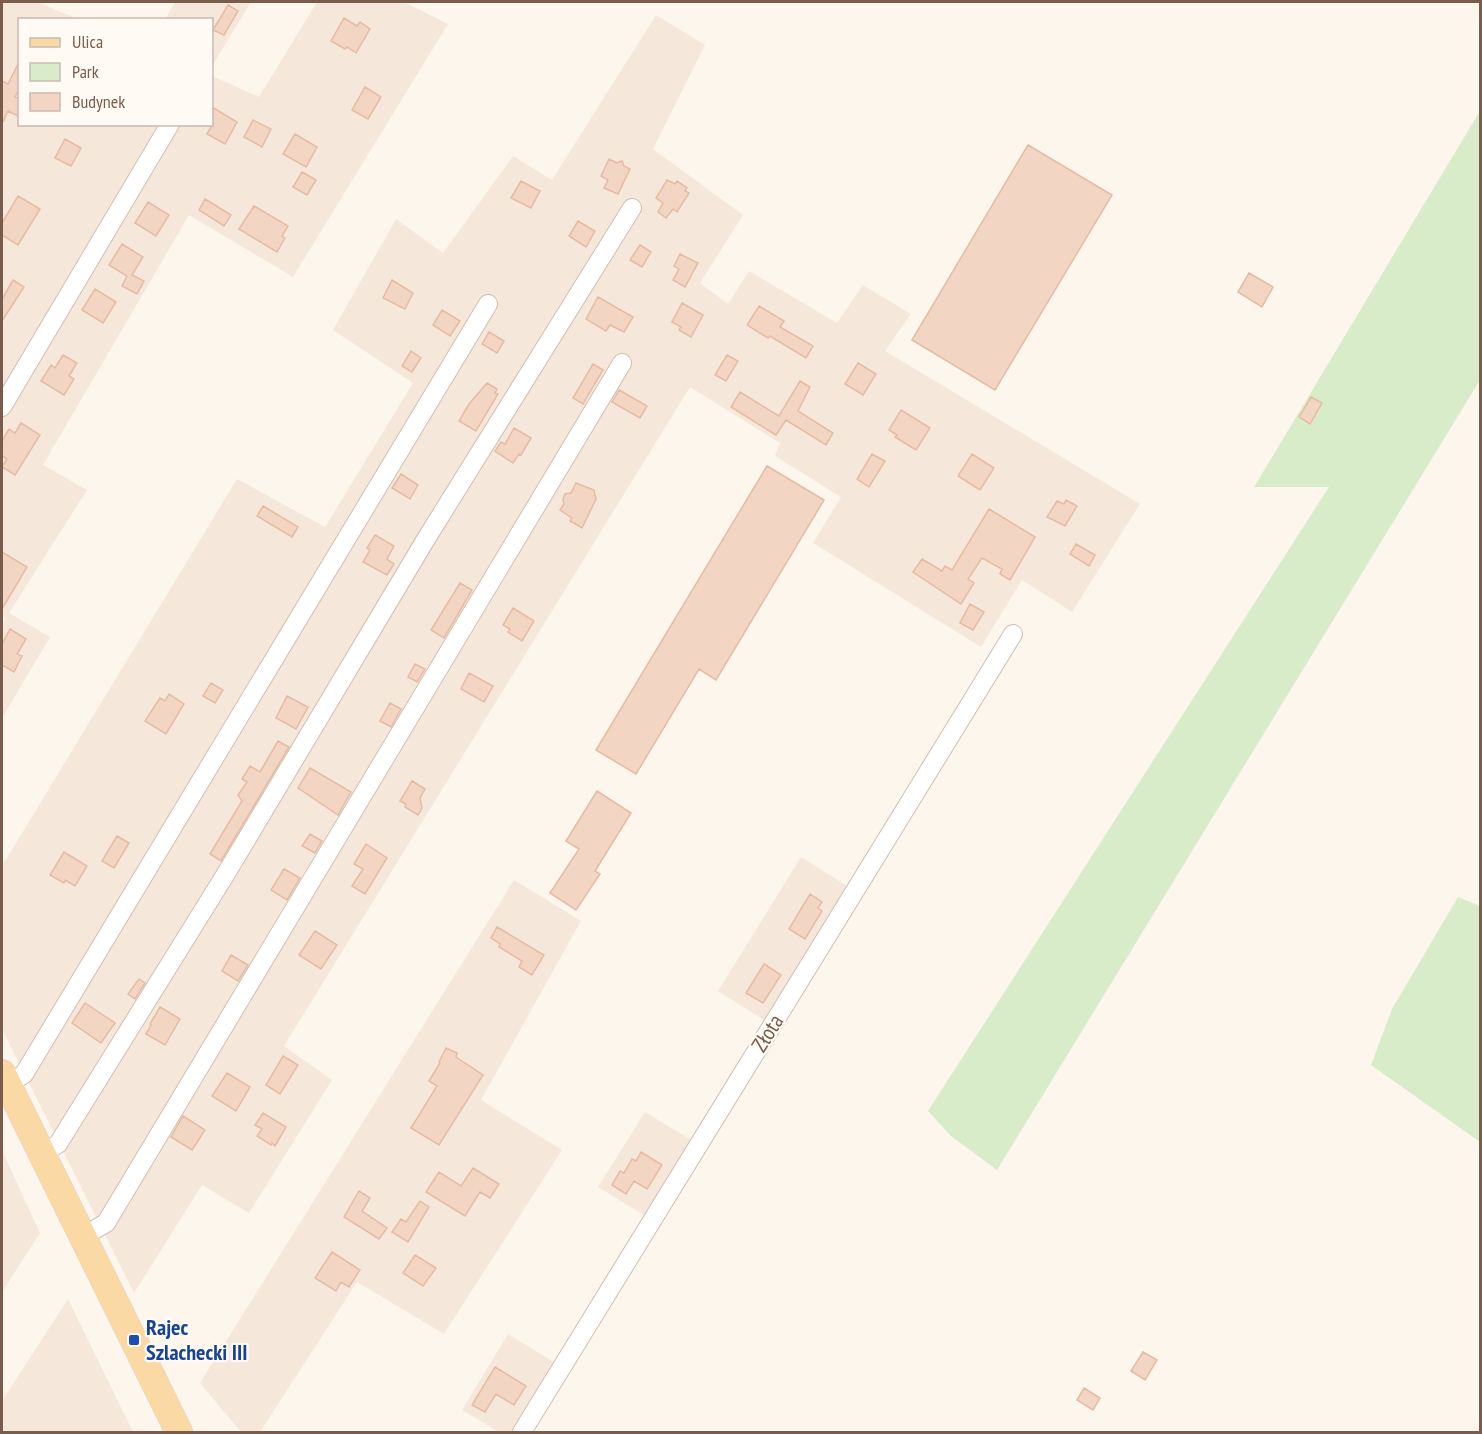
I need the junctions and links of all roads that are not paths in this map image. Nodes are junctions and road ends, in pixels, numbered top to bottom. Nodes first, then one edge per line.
1 (169, 126) edge
2 (632, 208) dead end
3 (488, 304) dead end
4 (622, 363) dead end
5 (2, 407) edge
6 (1013, 634) dead end
7 (4, 1079) edge
8 (41, 1154) junction
9 (82, 1237) junction
10 (179, 1432) edge
11 (522, 1432) edge

1 - 5 street
2 - 8 street
3 - 7 street
4 - 9 street
6 - 11 street, Złota
7 - 8 main road
8 - 9 main road
9 - 10 main road

